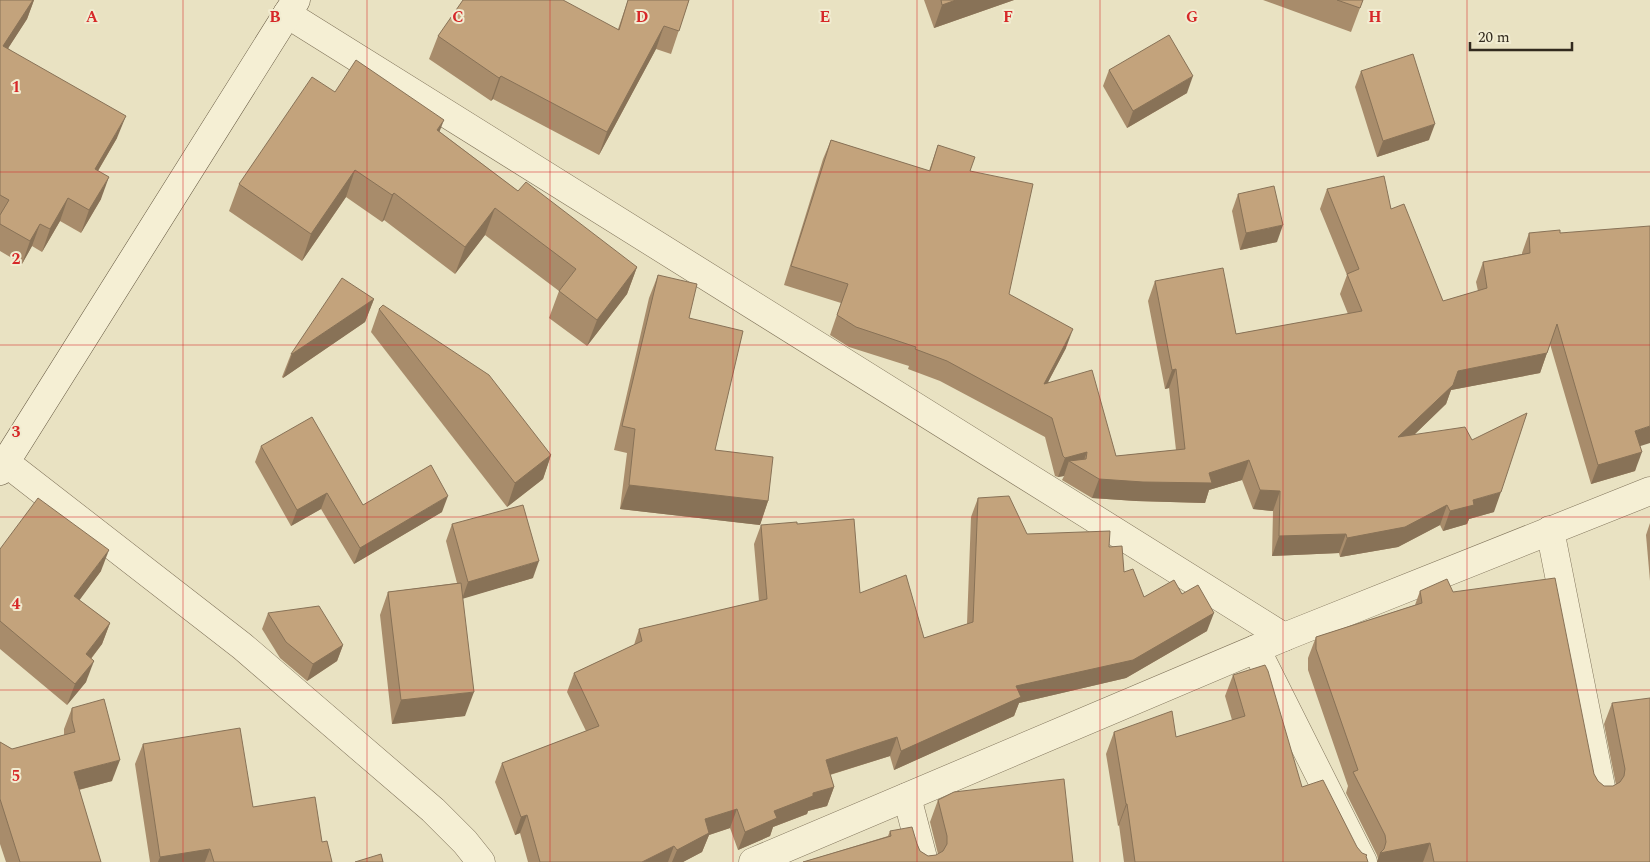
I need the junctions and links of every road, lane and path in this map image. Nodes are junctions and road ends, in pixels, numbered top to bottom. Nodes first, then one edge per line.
1 (292, 7) edge
2 (3, 467) edge
3 (1650, 491) edge
4 (1550, 530) junction
5 (1284, 638) junction
6 (1256, 649) junction
7 (1602, 792) edge
8 (907, 797) junction
9 (481, 862) edge
10 (753, 862) edge
11 (924, 862) edge
12 (1363, 862) edge

1 - 2 street
1 - 5 street
2 - 9 street
3 - 4 street
4 - 5 street
4 - 7 street
5 - 6 street
6 - 8 street
6 - 12 street
8 - 10 street
8 - 11 street

